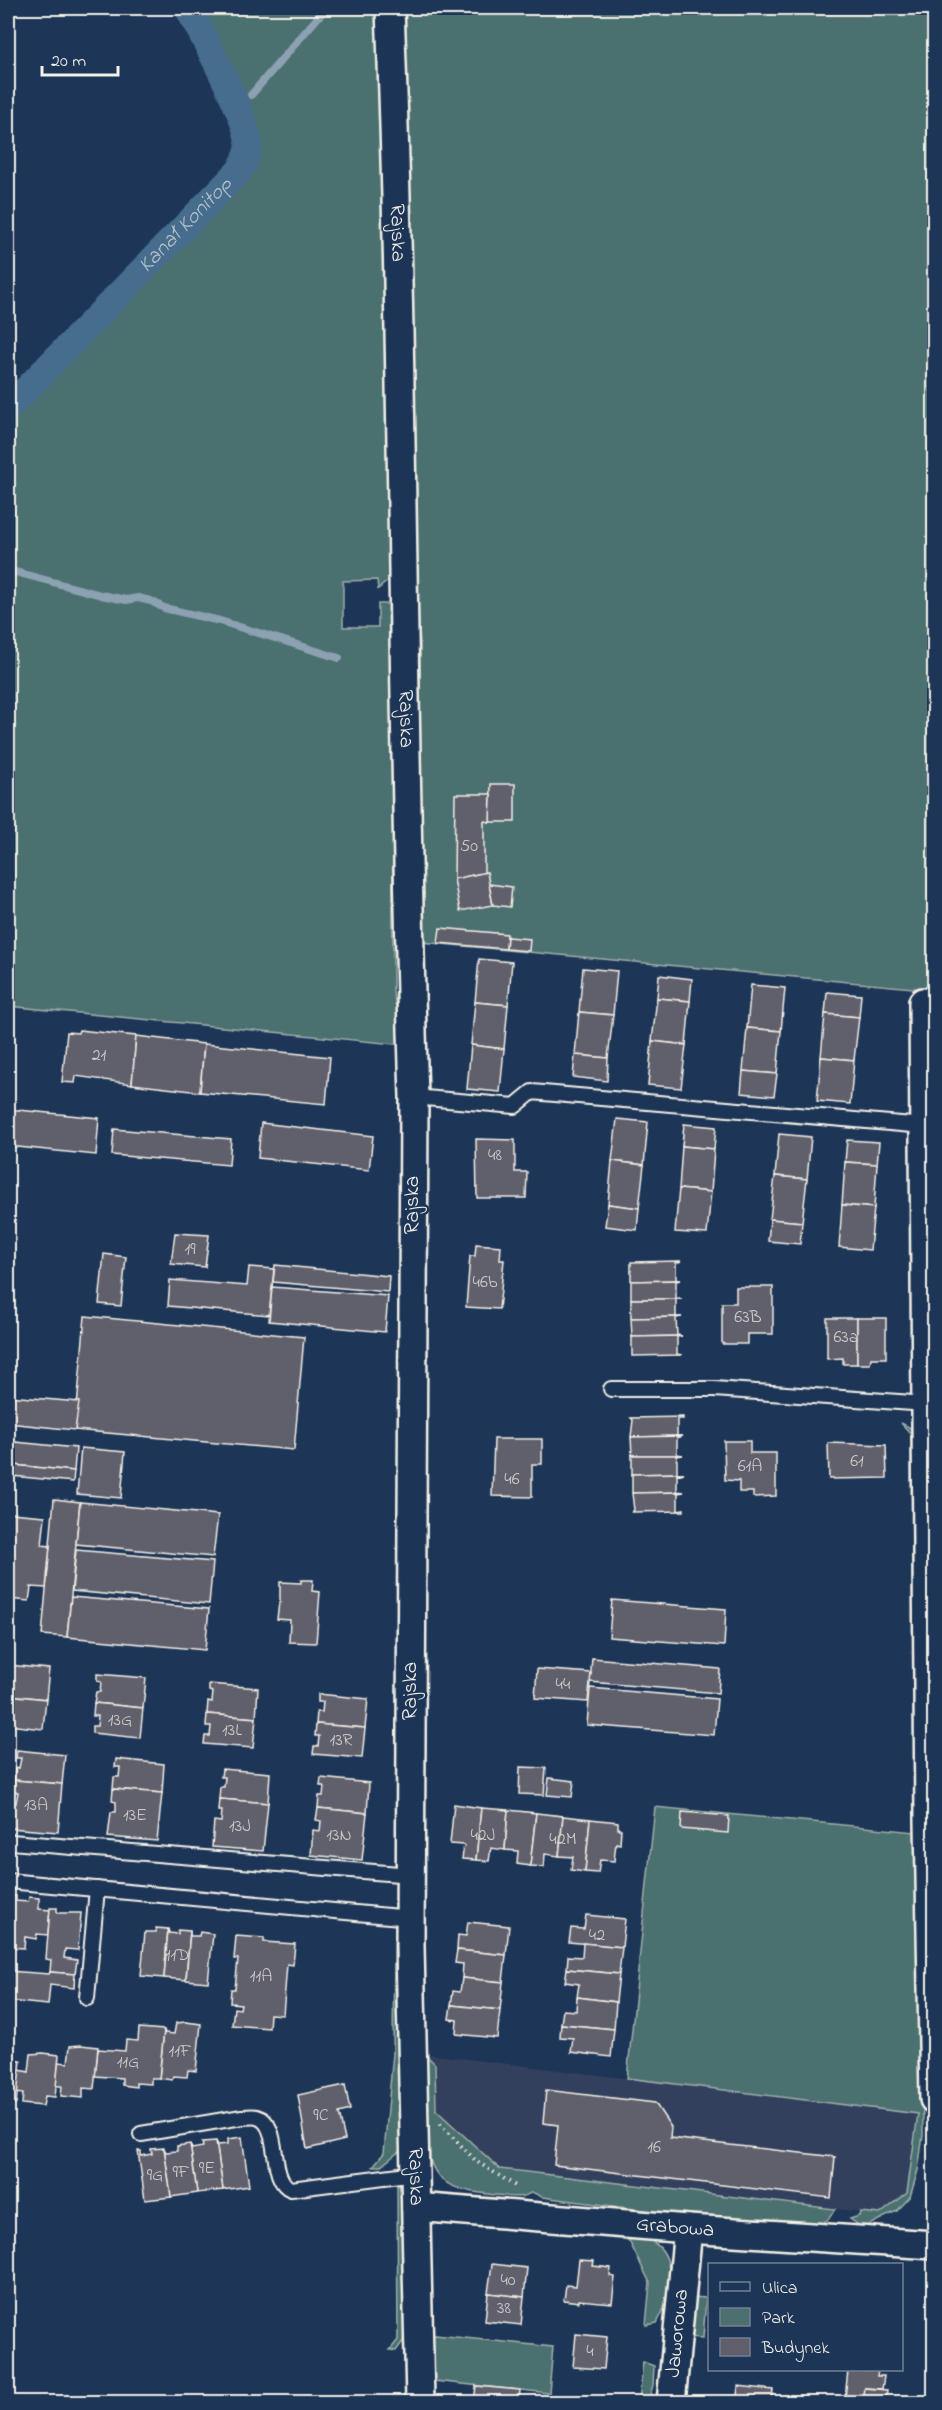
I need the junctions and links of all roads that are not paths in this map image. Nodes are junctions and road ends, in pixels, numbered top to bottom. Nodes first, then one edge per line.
1 (390, 8) edge
2 (923, 1002) dead end
3 (414, 1097) junction
4 (924, 1125) junction
5 (930, 1321) edge
6 (611, 1389) dead end
7 (927, 1404) junction
8 (931, 1607) edge
9 (10, 1842) dead end
10 (933, 1864) edge
11 (411, 1875) junction
12 (8, 1881) edge
13 (97, 1889) junction
14 (411, 1918) junction
15 (87, 1998) dead end
16 (934, 2099) edge
17 (141, 2134) dead end
18 (415, 2173) junction
19 (416, 2207) junction
20 (688, 2229) junction
21 (934, 2245) edge
22 (420, 2403) edge
23 (671, 2403) edge

1 - 3 street, Rajska
2 - 4 street
3 - 4 lane
3 - 11 street, Rajska
4 - 5 street
5 - 7 street
6 - 7 lane
7 - 8 street
8 - 10 street
9 - 11 lane
10 - 16 street
11 - 14 street, Rajska
12 - 13 lane
13 - 14 lane
13 - 15 lane
14 - 18 street, Rajska
17 - 18 lane
18 - 19 street, Rajska
19 - 20 street, Grabowa
19 - 22 street, Rajska
20 - 21 street, Grabowa
20 - 23 street, Jaworowa

